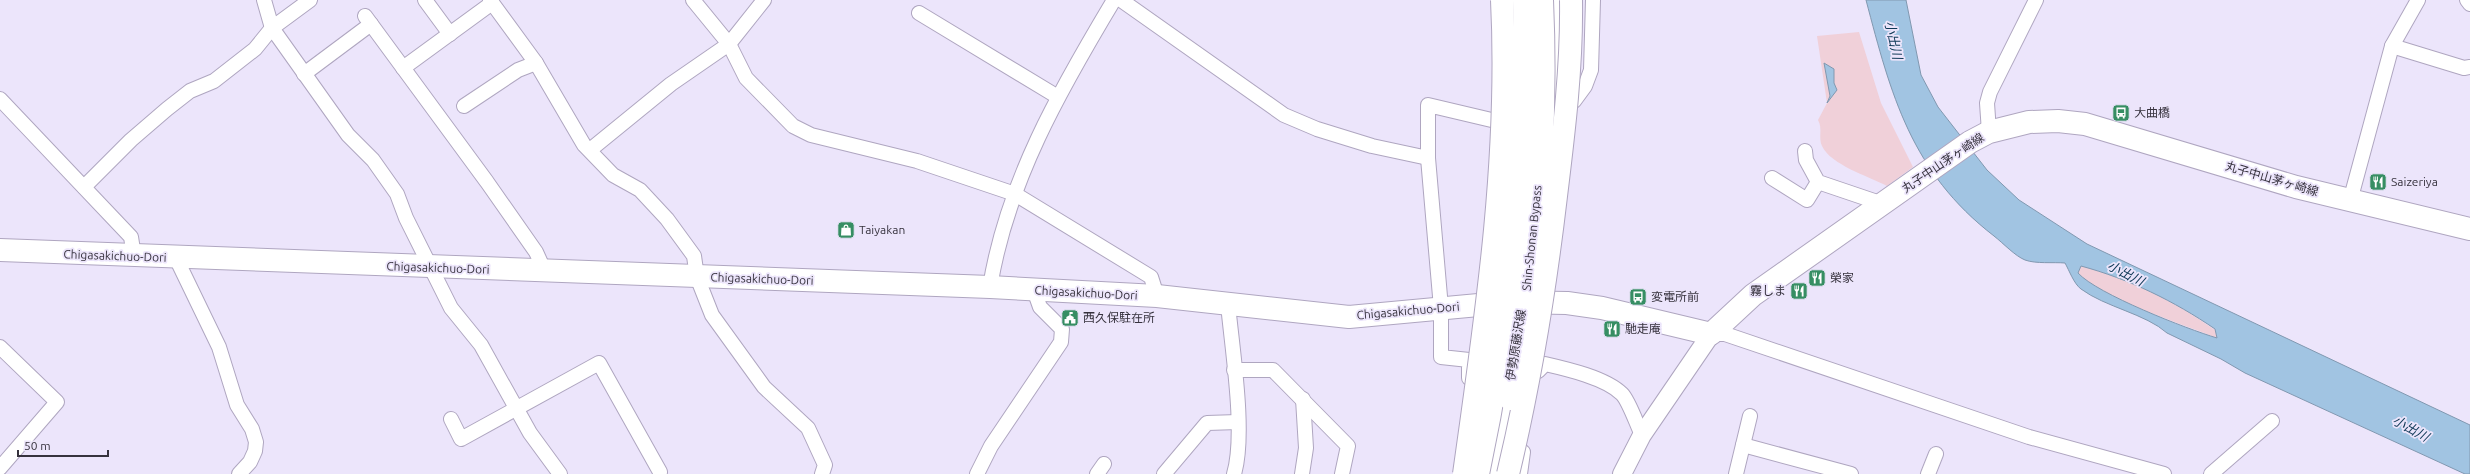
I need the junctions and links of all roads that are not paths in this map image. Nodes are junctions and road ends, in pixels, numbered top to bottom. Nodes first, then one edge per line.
1 (264, 0) edge
2 (310, 0) edge
3 (424, 0) edge
4 (693, 0) edge
5 (764, 0) edge
6 (1114, 0) edge
7 (1121, 0) edge
8 (1524, 0) edge
9 (1527, 0) edge
10 (1542, 0) edge
11 (1558, 0) edge
12 (1592, 0) edge
13 (2036, 0) edge
14 (2418, 0) edge
15 (2467, 0) edge
16 (491, 1) edge
17 (2470, 4) edge
18 (1574, 6) edge
19 (1500, 7) edge
20 (919, 13) dead end
21 (272, 28) junction
22 (450, 34) junction
23 (729, 44) junction
24 (2392, 46) junction
25 (536, 63) junction
26 (2470, 67) edge
27 (403, 68) junction
28 (304, 74) junction
29 (1058, 97) junction
30 (0, 99) edge
31 (1574, 101) junction
32 (464, 106) dead end
33 (1500, 122) junction
34 (1986, 133) junction
35 (590, 150) junction
36 (1805, 151) dead end
37 (1428, 158) junction
38 (1526, 163) junction
39 (1782, 179) dead end
40 (1818, 182) junction
41 (84, 187) junction
42 (1015, 194) junction
43 (2350, 201) junction
44 (1883, 204) junction
45 (1538, 219) junction
46 (1560, 222) junction
47 (2470, 230) edge
48 (1558, 241) dead end
49 (0, 250) edge
50 (134, 256) junction
51 (176, 258) junction
52 (431, 267) junction
53 (545, 272) junction
54 (697, 277) junction
55 (990, 287) junction
56 (1034, 290) junction
57 (1157, 296) junction
58 (1517, 302) junction
59 (1228, 304) junction
60 (1441, 308) junction
61 (1711, 334) junction
62 (0, 346) edge
63 (1513, 366) junction
64 (1234, 370) junction
65 (1538, 371) junction
66 (1303, 399) junction
67 (518, 409) junction
68 (1750, 416) dead end
69 (451, 419) dead end
70 (2272, 421) dead end
71 (1238, 422) junction
72 (1642, 435) junction
73 (1742, 445) junction
74 (1936, 454) dead end
75 (0, 468) edge
76 (660, 472) dead end
77 (1476, 473) edge
78 (239, 474) edge
79 (560, 474) edge
80 (822, 474) edge
81 (977, 474) edge
82 (1164, 474) edge
83 (1234, 474) edge
84 (1302, 474) edge
85 (1342, 474) edge
86 (1508, 474) edge
87 (1520, 474) edge
88 (1622, 474) edge
89 (1736, 474) edge
90 (1851, 474) edge
91 (1928, 474) edge
92 (2164, 474) edge
93 (2211, 474) edge

1 - 21 street
2 - 21 street
3 - 22 street
4 - 23 street
5 - 23 street
6 - 29 street
7 - 37 street
8 - 77 main road, Shin-Shonan Bypass, bridge
9 - 38 main road, 伊勢原藤沢線
10 - 77 main road, Shin-Shonan Bypass, bridge
11 - 45 main road, 伊勢原藤沢線
12 - 31 street
13 - 34 street
14 - 24 street
15 - 17 street
16 - 22 street
16 - 25 street
18 - 31 street
18 - 86 main road, bridge
19 - 33 street
19 - 77 main road, bridge
20 - 29 street
21 - 28 street
21 - 41 street
22 - 27 street
23 - 35 street
23 - 42 street
24 - 26 street
24 - 43 street
25 - 32 street
25 - 35 street
27 - 28 street
27 - 53 street
28 - 52 street
29 - 42 street
30 - 41 street
31 - 46 street
33 - 37 street
33 - 38 street
34 - 43 main road, 丸子中山茅ヶ崎線
34 - 44 main road, 丸子中山茅ヶ崎線
35 - 54 street
36 - 40 street
37 - 60 street
38 - 58 main road, 伊勢原藤沢線
39 - 40 street
40 - 44 street
41 - 50 street
42 - 55 street
42 - 57 street
43 - 47 main road, 丸子中山茅ヶ崎線
44 - 61 main road, 丸子中山茅ヶ崎線
45 - 46 street
45 - 58 main road, 伊勢原藤沢線
46 - 48 street
49 - 50 main road, Chigasakichuo-Dori
50 - 51 main road, Chigasakichuo-Dori
51 - 52 main road, Chigasakichuo-Dori
51 - 78 street
52 - 53 main road, Chigasakichuo-Dori
52 - 67 street
53 - 54 main road, Chigasakichuo-Dori
54 - 55 main road, Chigasakichuo-Dori
54 - 80 street
55 - 56 main road, Chigasakichuo-Dori
56 - 57 main road, Chigasakichuo-Dori
56 - 81 street
57 - 59 main road, Chigasakichuo-Dori
58 - 60 main road, Chigasakichuo-Dori
58 - 61 main road
58 - 63 main road, 伊勢原藤沢線
58 - 77 main road, 伊勢原藤沢線
59 - 60 main road, Chigasakichuo-Dori
59 - 64 street
60 - 77 street
61 - 72 street
61 - 92 street
62 - 75 street
63 - 65 street
63 - 77 main road, 伊勢原藤沢線
64 - 66 street
64 - 71 street
65 - 72 street
65 - 87 street
66 - 84 street
66 - 85 street
67 - 69 street
67 - 76 street
67 - 79 street
68 - 73 street
70 - 93 street
71 - 82 street
71 - 83 street
72 - 88 street
73 - 89 street
73 - 90 street
74 - 91 street

